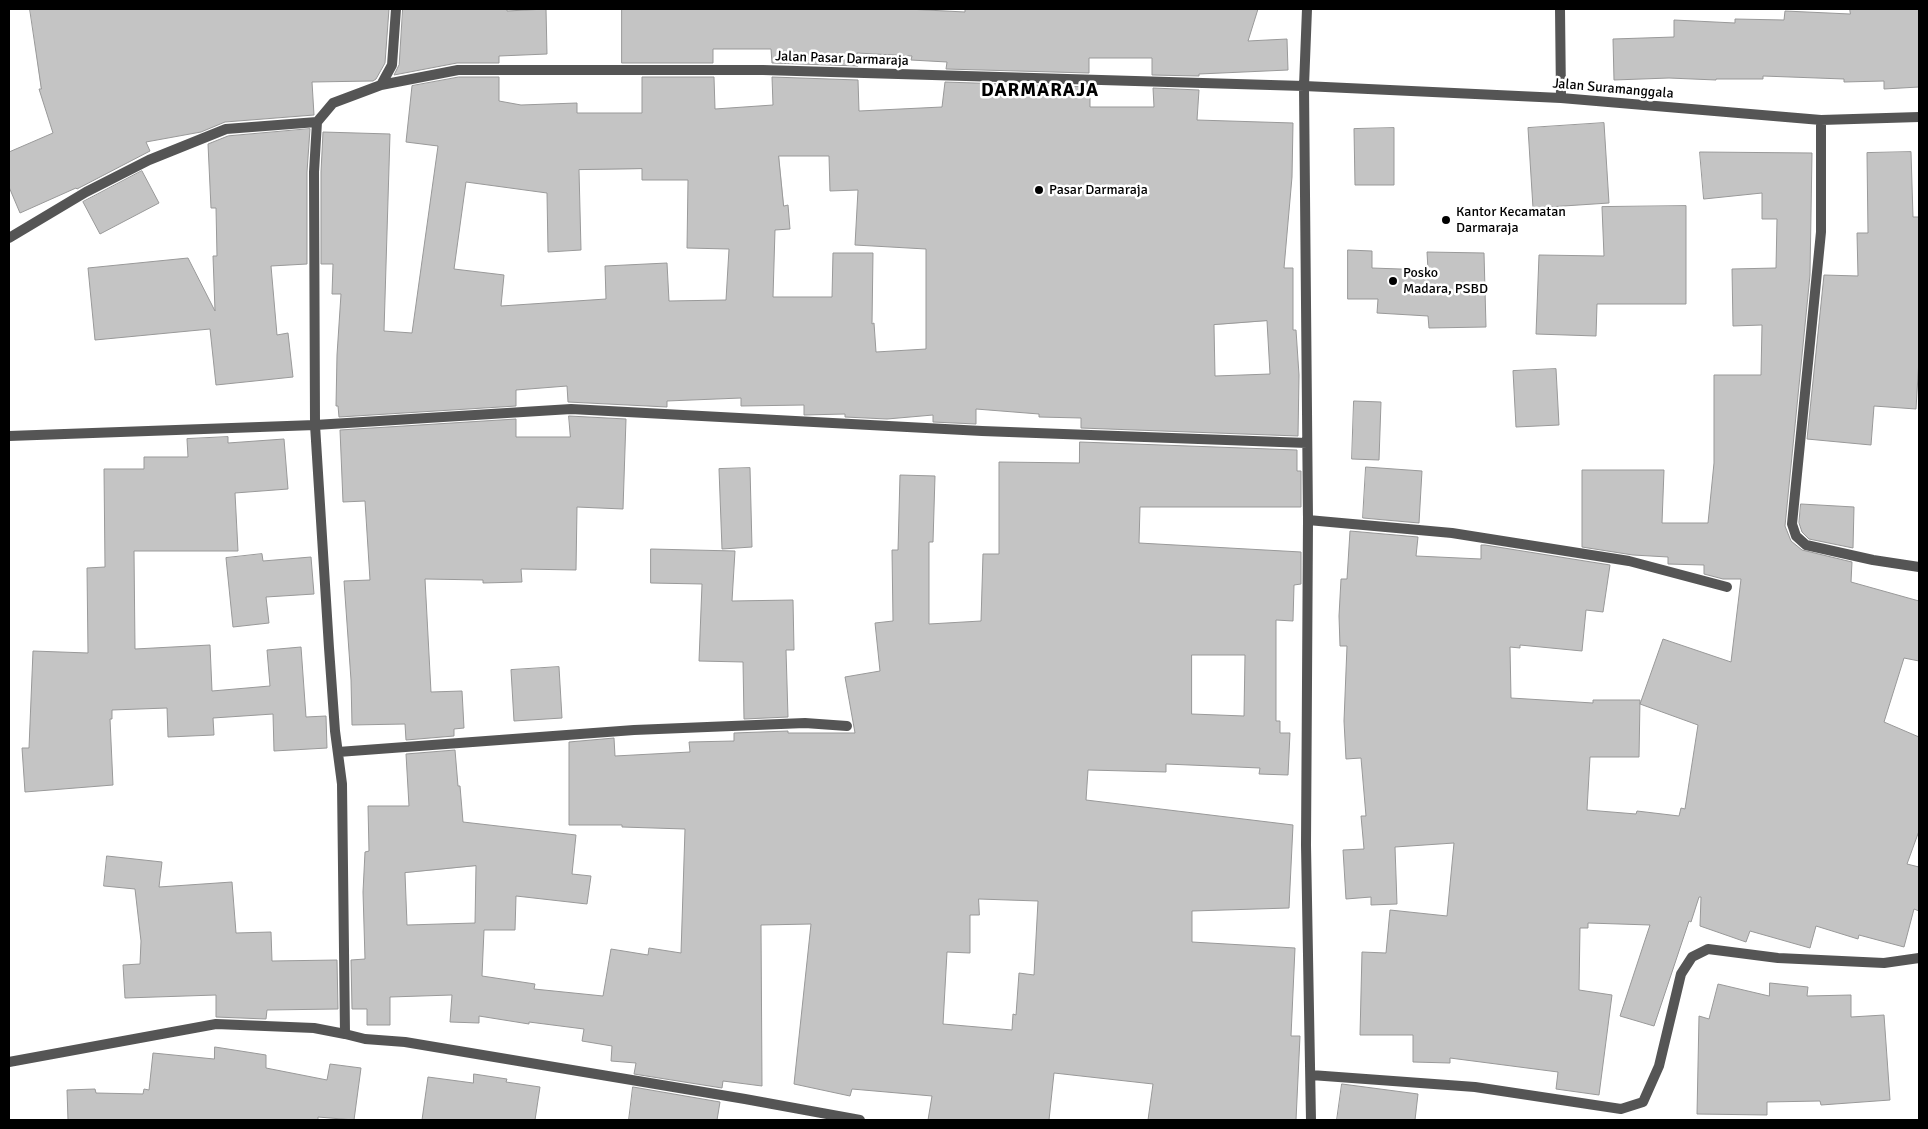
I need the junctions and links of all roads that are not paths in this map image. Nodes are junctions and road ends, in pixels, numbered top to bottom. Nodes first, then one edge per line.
1 (396, 9) edge
2 (1307, 9) edge
3 (1560, 9) edge
4 (381, 85) junction
5 (1304, 86) junction
6 (1561, 98) junction
7 (1919, 117) edge
8 (1821, 120) junction
9 (317, 122) junction
10 (9, 238) edge
11 (316, 425) junction
12 (9, 436) edge
13 (1308, 443) junction
14 (1308, 520) junction
15 (1919, 567) edge
16 (1727, 587) dead end
17 (847, 726) dead end
18 (338, 752) junction
19 (1919, 958) edge
20 (345, 1034) junction
21 (9, 1062) edge
22 (1311, 1075) junction
23 (860, 1120) edge
24 (1311, 1120) edge

1 - 4 street
2 - 5 street
3 - 6 street
4 - 5 street, Jalan Pasar Darmaraja
4 - 9 street, Jalan Pasar Darmaraja
5 - 6 street, Jalan Suramanggala
5 - 13 street
6 - 8 street, Jalan Suramanggala
7 - 8 street, Jalan Suramanggala
8 - 15 street
9 - 10 street
9 - 11 street
11 - 12 street
11 - 13 street
11 - 18 street
13 - 14 street
14 - 16 street
14 - 22 street
17 - 18 street
18 - 20 street
19 - 22 street
20 - 21 street
20 - 23 street
22 - 24 street

